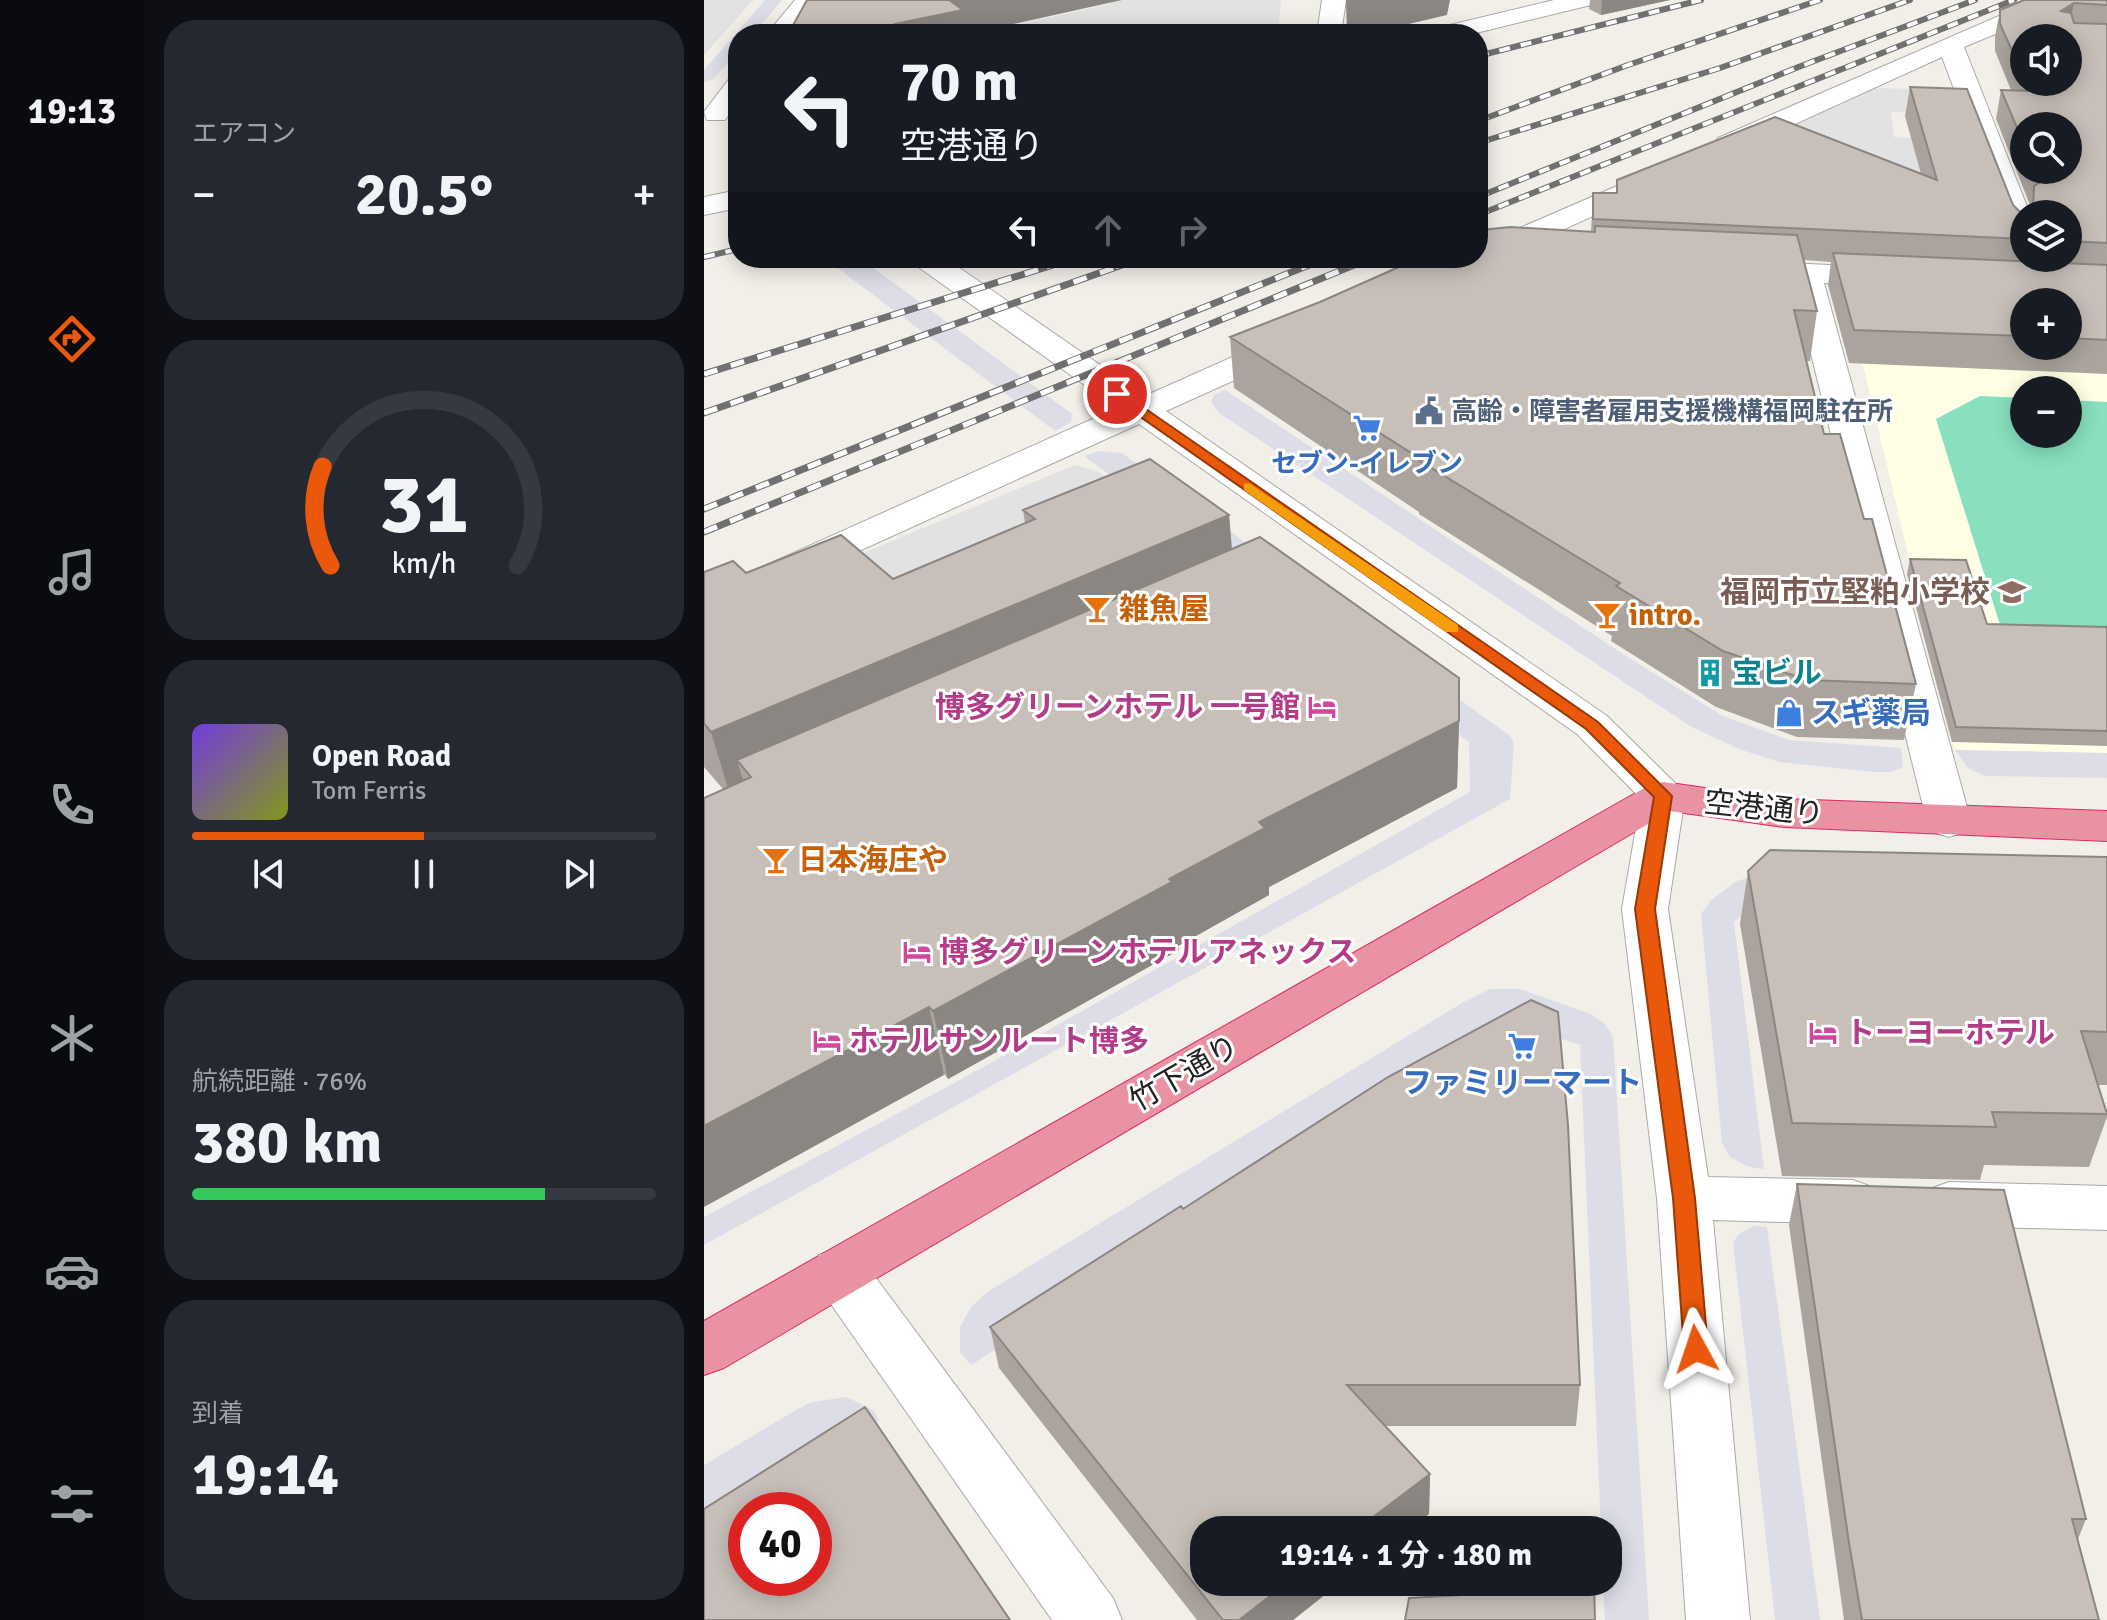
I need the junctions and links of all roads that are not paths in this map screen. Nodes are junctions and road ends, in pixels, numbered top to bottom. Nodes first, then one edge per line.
1 (807, 0) edge
2 (1334, 0) edge
3 (2057, 0) edge
4 (1577, 1) edge
5 (787, 24) edge
6 (1330, 24) edge
7 (1483, 24) edge
8 (2010, 39) edge
9 (1960, 40) junction
10 (728, 95) edge
11 (710, 114) edge
12 (728, 124) edge
13 (1707, 154) edge
14 (1664, 173) edge
15 (2013, 200) edge
16 (728, 201) edge
17 (704, 206) edge
18 (1488, 253) edge
19 (1488, 261) edge
20 (1540, 261) edge
21 (939, 268) edge
22 (1712, 269) edge
23 (1806, 273) junction
24 (1916, 278) edge
25 (1321, 328) edge
26 (1141, 411) junction
27 (1338, 550) junction
28 (1298, 567) edge
29 (704, 607) edge
30 (1663, 796) junction
31 (1949, 822) junction
32 (2107, 826) edge
33 (1684, 1198) junction
34 (2107, 1208) edge
35 (839, 1271) junction
36 (704, 1350) edge
37 (1090, 1620) edge
38 (1718, 1620) edge

1 - 5 street
2 - 6 street
3 - 9 street
4 - 7 street
8 - 9 street
9 - 13 street
9 - 15 street
10 - 11 street
11 - 12 street
14 - 18 street
16 - 17 street
19 - 20 street
21 - 26 street, 空港通り
22 - 23 street
23 - 24 street
23 - 31 street
25 - 26 street
26 - 27 street, 空港通り
26 - 29 street
27 - 28 street
27 - 30 street, 空港通り
30 - 31 highway, 空港通り
30 - 33 street
30 - 35 highway, 竹下通り
31 - 32 highway, 空港通り
33 - 34 street
33 - 38 street
35 - 36 highway, 竹下通り
35 - 37 street

